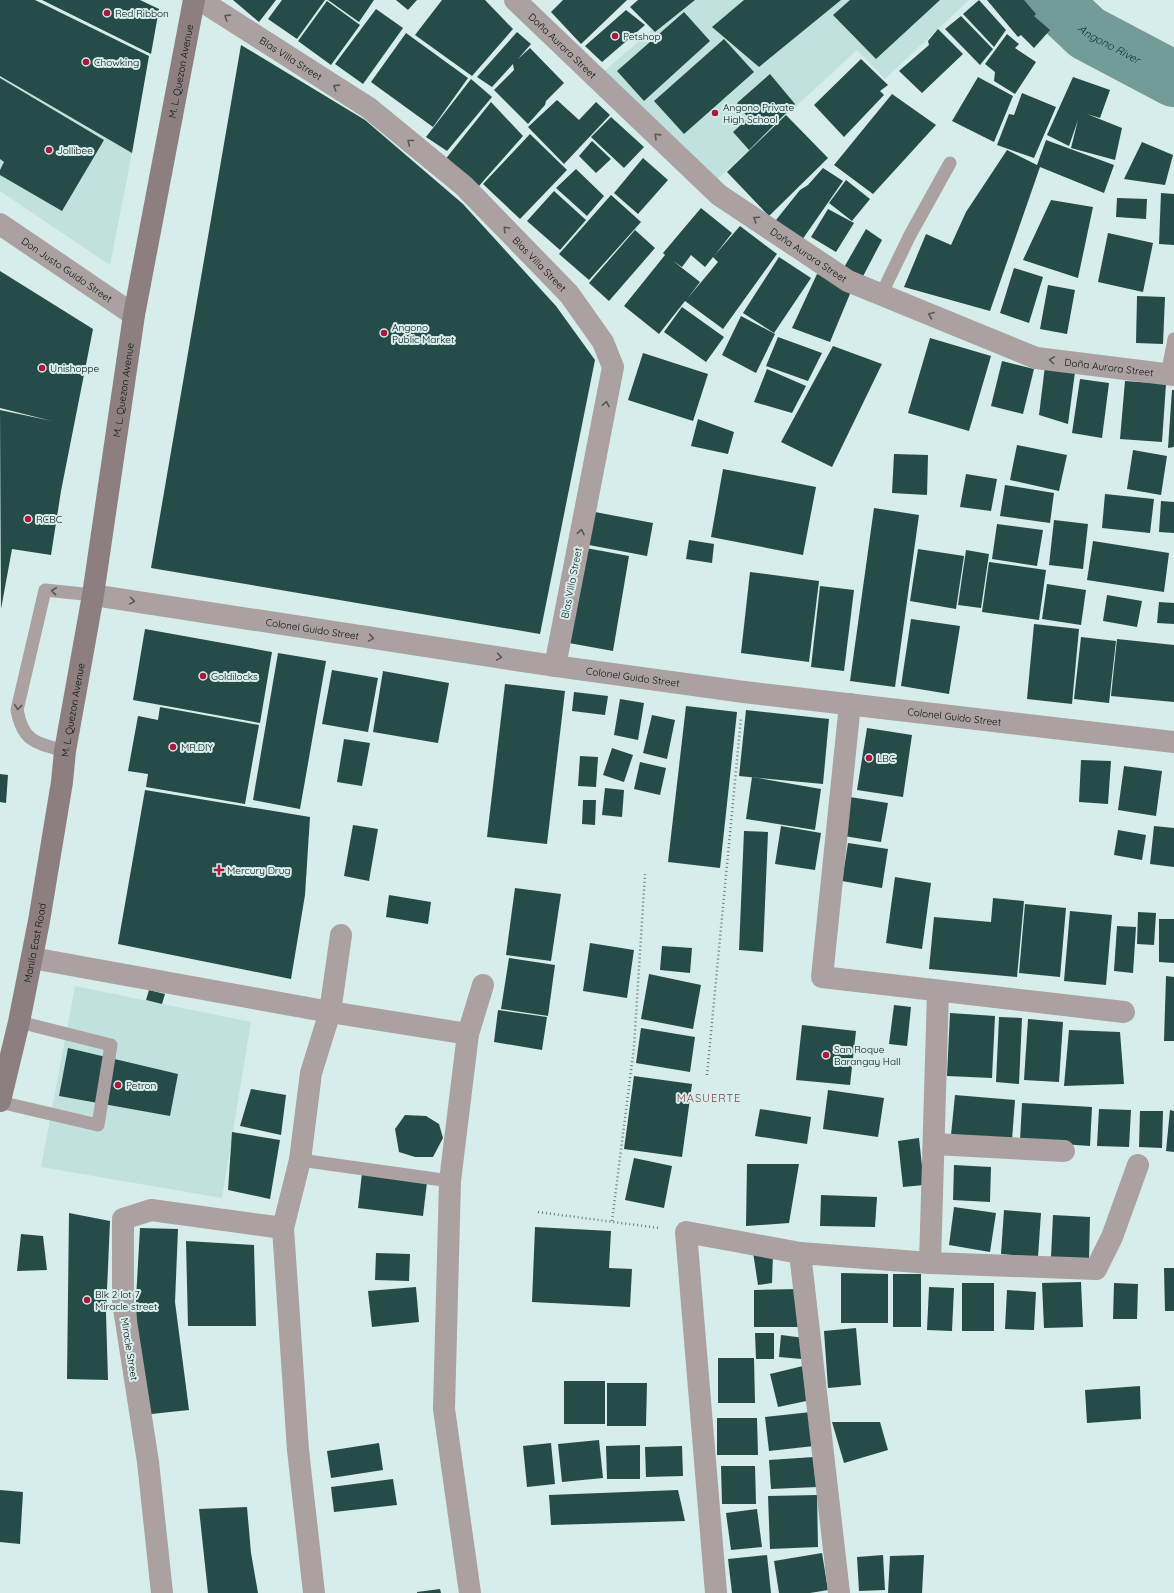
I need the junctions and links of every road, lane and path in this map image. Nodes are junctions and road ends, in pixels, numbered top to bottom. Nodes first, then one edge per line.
1 (194, 0) edge
2 (200, 0) edge
3 (515, 0) edge
4 (950, 163) dead end
5 (0, 224) edge
6 (881, 295) junction
7 (134, 315) junction
8 (1174, 339) edge
9 (1171, 375) edge
10 (93, 595) junction
11 (555, 666) junction
12 (744, 692) junction
13 (850, 704) junction
14 (1174, 742) edge
15 (65, 751) junction
16 (62, 782) joint
17 (645, 874) dead end
18 (341, 935) dead end
19 (32, 958) junction
20 (483, 985) dead end
21 (938, 991) junction
22 (330, 1012) junction
23 (1124, 1012) dead end
24 (20, 1022) junction
25 (468, 1034) junction
26 (707, 1075) dead end
27 (0, 1102) edge
28 (934, 1144) junction
29 (1064, 1151) dead end
30 (300, 1160) junction
31 (1138, 1165) dead end
32 (450, 1181) junction
33 (538, 1212) dead end
34 (612, 1221) junction
35 (283, 1228) junction
36 (686, 1232) junction
37 (800, 1253) junction
38 (930, 1263) junction
39 (162, 1593) edge
40 (314, 1593) edge
41 (470, 1593) edge
42 (716, 1593) edge
43 (839, 1593) edge

1 - 7 main road, M. L. Quezon Avenue
11 -> 2 street, Blas Villa Street
6 -> 3 street, Doña Aurora Street
4 - 6 lane
5 - 7 street, Don Justo Guido Street
9 -> 6 street, Doña Aurora Street
7 - 10 main road, M. L. Quezon Avenue
8 - 9 lane
10 -> 11 street, Colonel Guido Street
10 - 15 main road, M. L. Quezon Avenue
10 -> 15 lane
11 - 12 street, Colonel Guido Street
12 - 13 street, Colonel Guido Street
12 - 26 path
13 - 14 street, Colonel Guido Street
13 - 21 street
15 - 16 main road, M. L. Quezon Avenue
16 - 19 main road, Manila East Road
17 - 34 path
18 - 22 street
19 - 22 street
19 - 24 main road, Manila East Road
20 - 25 street
21 - 23 street
21 - 28 street
22 - 25 street
22 - 30 street
24 - 27 main road, Manila East Road
24 - 27 lane
25 - 32 street
28 - 29 street
28 - 38 street
30 - 32 lane
30 - 35 street
31 - 38 street
32 - 41 street
33 - 34 path
34 - 36 path
35 - 39 street, Miracle Street
35 - 40 street
36 - 37 street
36 - 42 street
37 - 38 street
37 - 43 street

